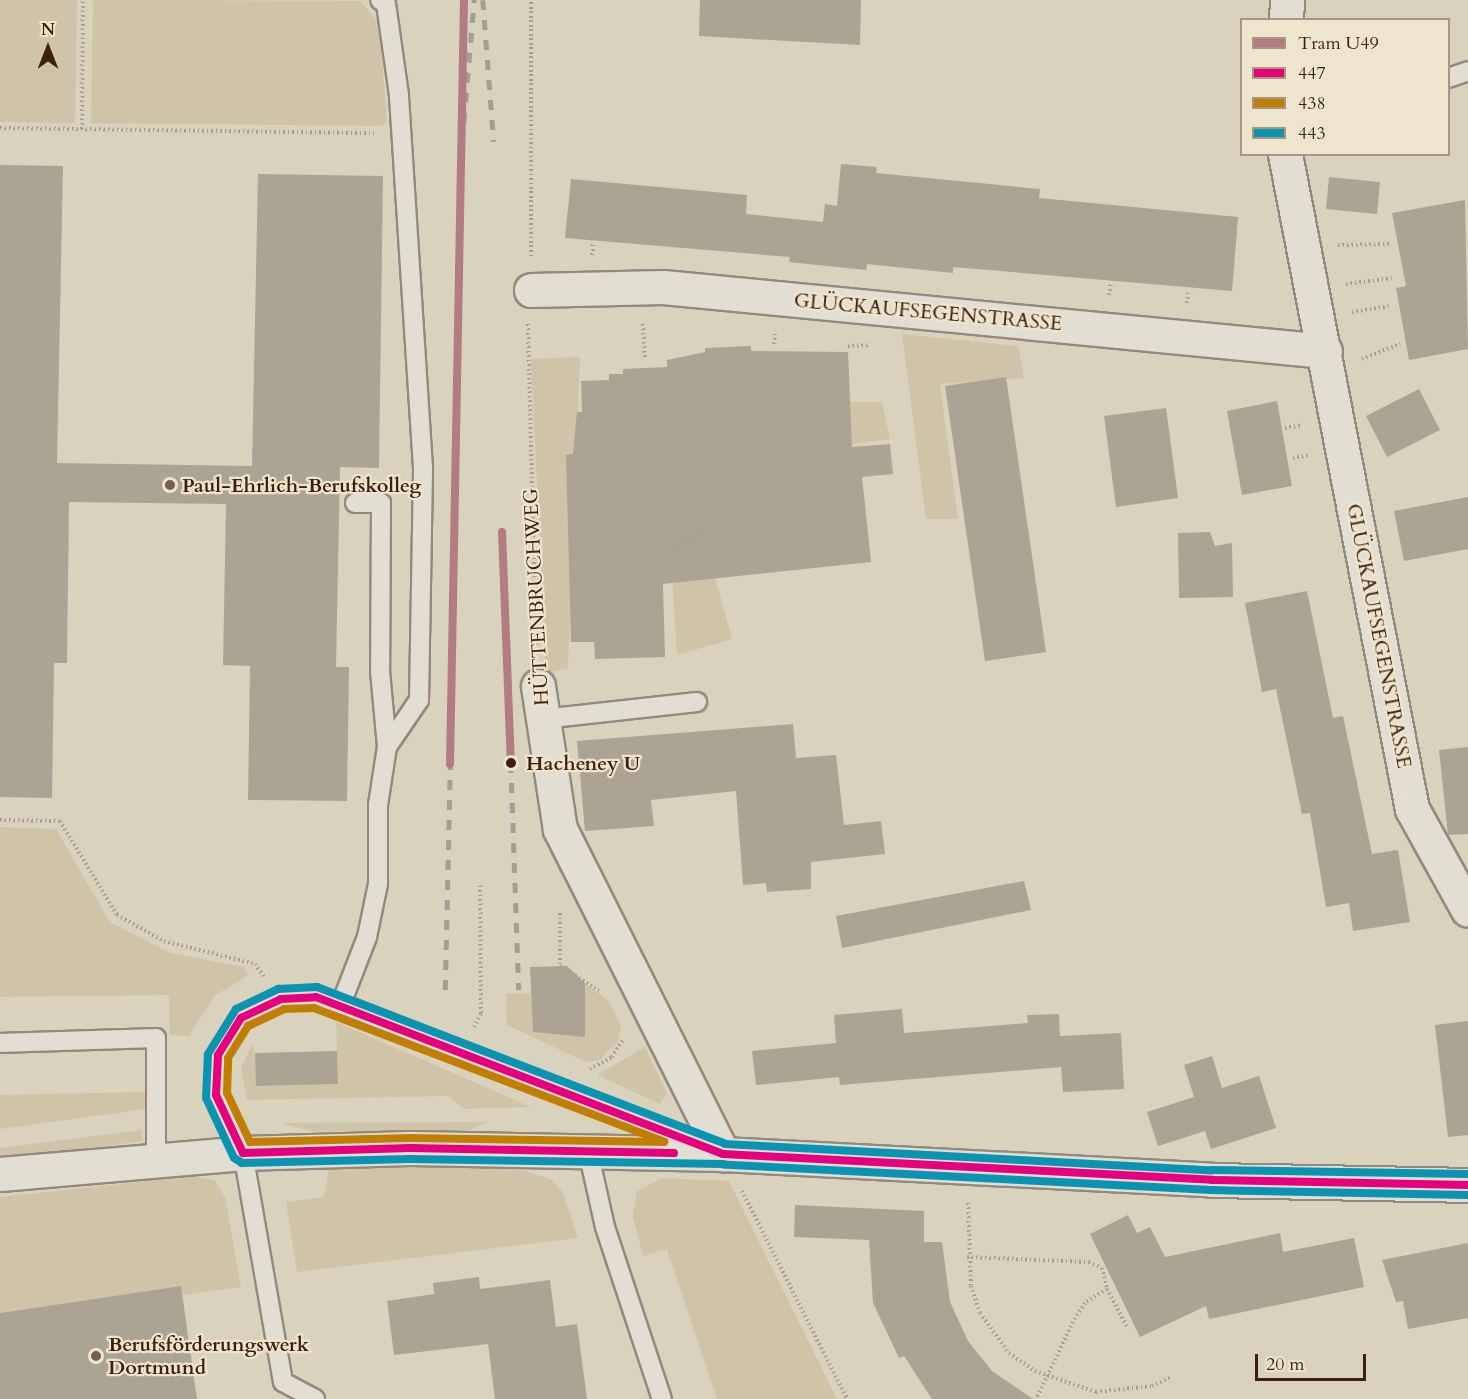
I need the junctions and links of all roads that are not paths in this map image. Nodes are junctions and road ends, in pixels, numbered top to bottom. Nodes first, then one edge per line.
1 (380, 0) edge
2 (1287, 0) edge
3 (1286, 18) edge
4 (1468, 71) edge
5 (1450, 78) edge
6 (1285, 156) edge
7 (531, 290) road end
8 (1325, 351) junction
9 (355, 503) dead end
10 (537, 686) road end
11 (697, 702) dead end
12 (543, 719) junction
13 (387, 747) junction
14 (1468, 910) edge
15 (342, 1004) junction
16 (0, 1043) edge
17 (588, 1151) junction
18 (243, 1153) junction
19 (723, 1154) junction
20 (156, 1160) junction
21 (0, 1174) edge
22 (1468, 1185) edge
23 (315, 1399) edge
24 (662, 1399) edge

1 - 13 lane
2 - 3 street
4 - 5 lane
6 - 8 street, GLÜCKAUFSEGENSTRASSE
7 - 8 street, GLÜCKAUFSEGENSTRASSE
8 - 14 street, GLÜCKAUFSEGENSTRASSE
9 - 13 lane
10 - 12 street, HÜTTENBRUCHWEG
11 - 12 lane
12 - 19 street, HÜTTENBRUCHWEG
13 - 15 lane
15 - 18 lane
15 - 19 lane
16 - 20 lane
17 - 18 street
17 - 19 street
17 - 24 lane
18 - 20 street
18 - 23 lane
19 - 22 street
20 - 21 street

